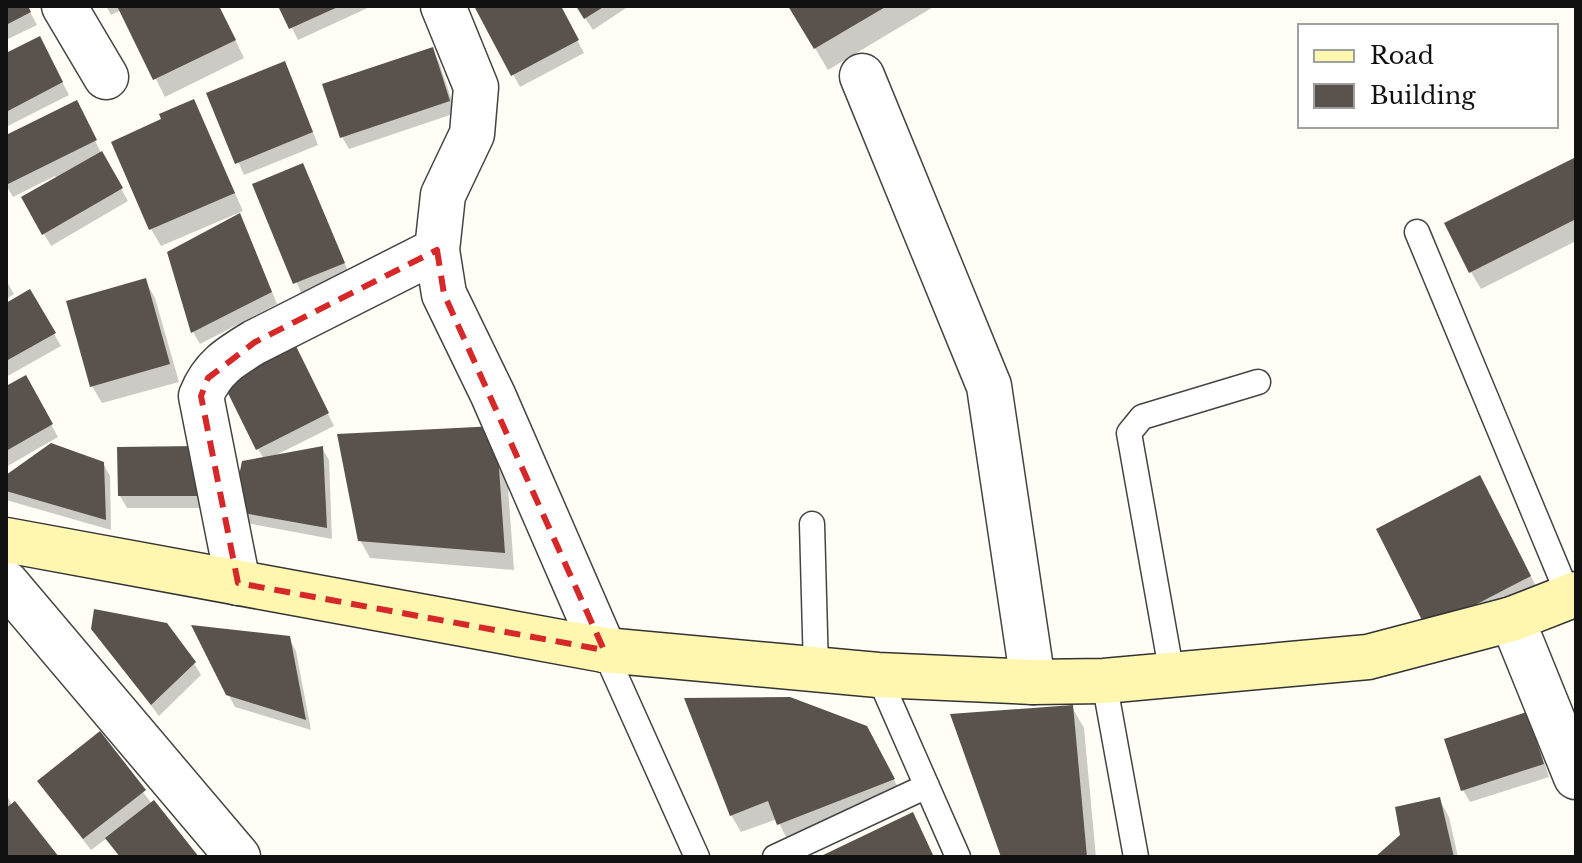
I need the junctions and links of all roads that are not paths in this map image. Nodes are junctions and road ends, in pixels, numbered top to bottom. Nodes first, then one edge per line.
1 (64, 6) edge
2 (443, 6) edge
3 (862, 76) dead end
4 (106, 77) dead end
5 (1417, 232) dead end
6 (437, 250) junction
7 (1258, 382) dead end
8 (812, 524) dead end
9 (6, 540) edge
10 (6, 583) edge
11 (238, 583) junction
12 (1572, 595) edge
13 (1512, 619) junction
14 (604, 650) junction
15 (816, 670) junction
16 (878, 675) junction
17 (1172, 675) junction
18 (1104, 681) junction
19 (1033, 682) junction
20 (1576, 777) edge
21 (927, 786) junction
22 (238, 857) edge
23 (697, 857) edge
24 (775, 857) edge
25 (958, 857) edge
26 (1136, 857) edge

1 - 4 street
2 - 6 street
3 - 19 street
5 - 12 lane
6 - 11 street
6 - 14 street
7 - 17 lane
8 - 15 lane
9 - 11 main road
10 - 22 street
11 - 14 main road
12 - 13 main road
13 - 17 main road
13 - 20 street
14 - 15 main road
14 - 23 lane
15 - 16 main road
16 - 19 main road
16 - 21 lane
17 - 18 main road
18 - 19 main road
18 - 26 lane
21 - 24 lane
21 - 25 lane

